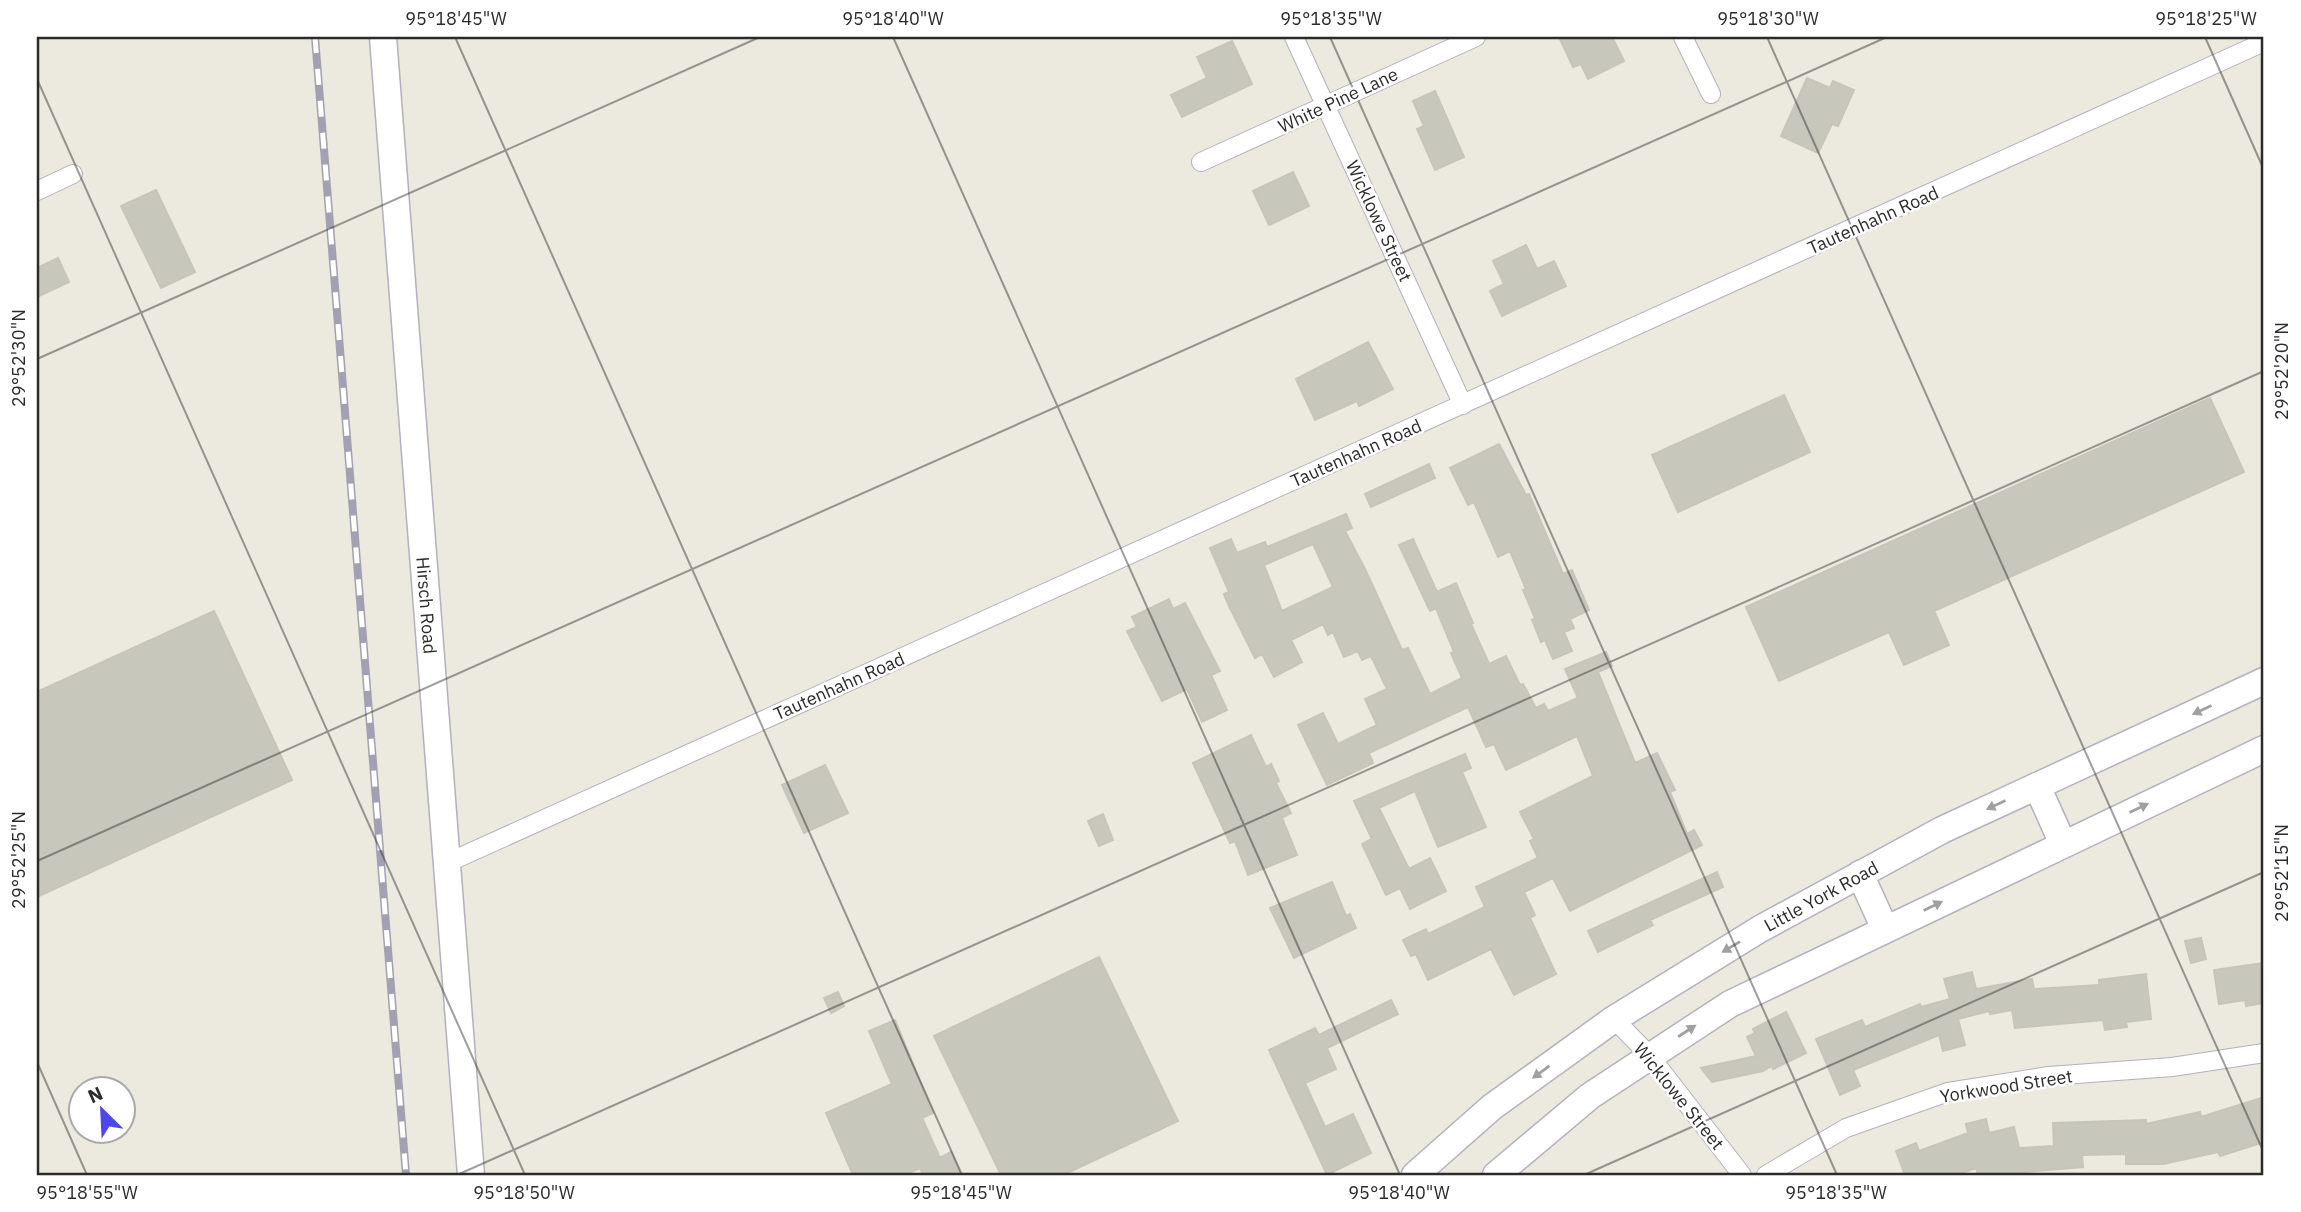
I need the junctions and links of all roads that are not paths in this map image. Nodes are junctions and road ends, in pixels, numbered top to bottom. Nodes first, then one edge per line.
1 (383, 37) edge
2 (1294, 37) edge
3 (1476, 37) edge
4 (1683, 37) edge
5 (2264, 42) edge
6 (1711, 94) dead end
7 (1326, 106) junction
8 (1200, 162) dead end
9 (73, 174) dead end
10 (37, 191) edge
11 (1464, 405) junction
12 (2264, 681) edge
13 (2264, 749) edge
14 (2037, 786) junction
15 (2063, 844) junction
16 (447, 863) junction
17 (1860, 874) junction
18 (1885, 929) junction
19 (1614, 1018) junction
20 (2264, 1053) edge
21 (1650, 1056) junction
22 (471, 1175) edge
23 (1415, 1175) edge
24 (1496, 1175) edge
25 (1742, 1175) edge
26 (1766, 1175) edge

1 - 16 main road, Hirsch Road
2 - 7 street, Wicklowe Street
3 - 7 street, White Pine Lane
4 - 6 street
5 - 11 street, Tautenhahn Road
7 - 8 street, White Pine Lane
7 - 11 street, Wicklowe Street
9 - 10 street
11 - 16 street, Tautenhahn Road
12 -> 14 main road, Little York Road
15 -> 13 main road
14 - 15 main road
14 -> 17 main road, Little York Road
18 -> 15 main road
16 - 22 main road, Hirsch Road
17 - 18 main road
17 -> 19 main road, Little York Road
21 -> 18 main road
19 - 21 street, Wicklowe Street
19 -> 23 main road, Little York Road
20 - 26 street, Yorkwood Street
21 - 24 main road
21 - 25 street, Wicklowe Street

